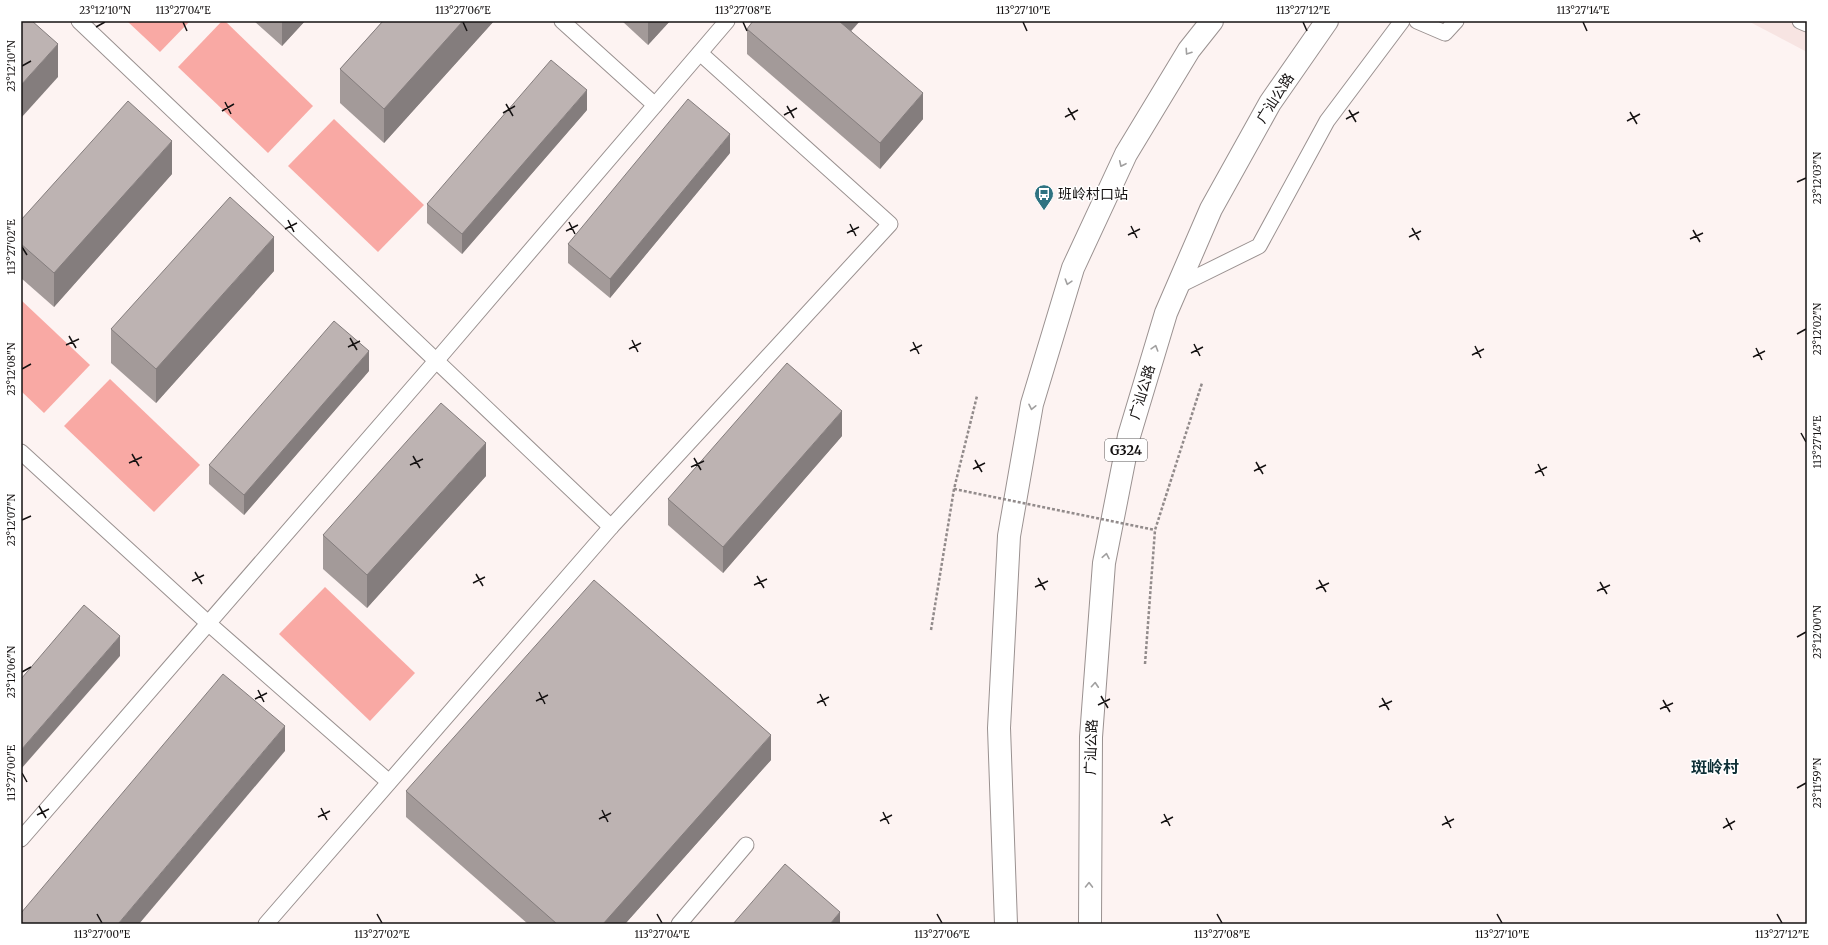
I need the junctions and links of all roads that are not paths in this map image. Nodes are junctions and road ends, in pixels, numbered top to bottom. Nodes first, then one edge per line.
1 (79, 21) edge
2 (562, 21) edge
3 (727, 21) edge
4 (1212, 21) edge
5 (1327, 21) edge
6 (1402, 21) edge
7 (1417, 21) edge
8 (1456, 21) edge
9 (1800, 21) edge
10 (1807, 24) edge
11 (700, 53) junction
12 (655, 106) junction
13 (1178, 286) junction
14 (436, 361) junction
15 (21, 452) edge
16 (611, 527) junction
17 (208, 623) junction
18 (389, 782) junction
19 (21, 839) edge
20 (746, 845) dead end
21 (266, 924) edge
22 (679, 924) edge
23 (1006, 924) edge
24 (1090, 924) edge

1 - 14 lane
2 - 12 lane
3 - 11 lane
4 -> 23 highway
5 - 13 highway, 广汕公路 / G324
6 - 13 lane
7 - 8 lane
9 - 10 lane
11 - 12 lane
11 - 16 lane
12 - 14 lane
24 -> 13 highway, 广汕公路 / G324
14 - 16 lane
14 - 17 lane
15 - 17 lane
16 - 18 lane
17 - 18 lane
17 - 19 lane
18 - 21 lane
20 - 22 lane

